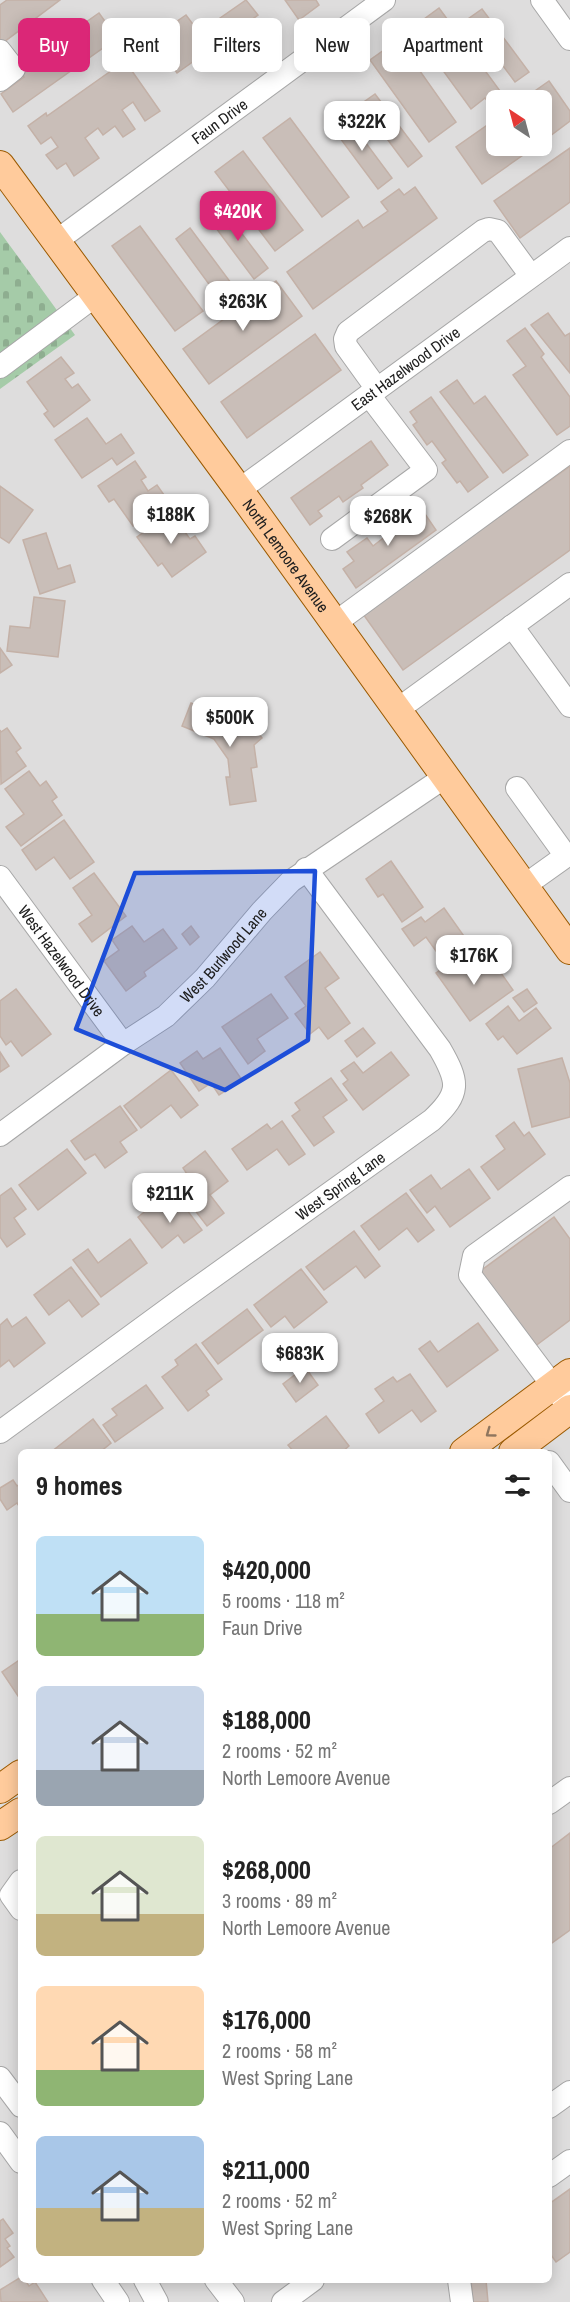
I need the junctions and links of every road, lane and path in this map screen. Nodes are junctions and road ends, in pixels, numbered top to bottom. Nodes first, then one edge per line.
1 (384, 0) edge
2 (542, 0) edge
3 (570, 39) edge
4 (0, 51) edge
5 (0, 80) edge
6 (0, 165) edge
7 (55, 242) junction
8 (570, 248) edge
9 (531, 276) junction
10 (95, 297) junction
11 (0, 367) edge
12 (373, 392) junction
13 (570, 451) edge
14 (239, 490) junction
15 (332, 539) dead end
16 (570, 584) edge
17 (335, 623) junction
18 (512, 626) junction
19 (570, 706) edge
20 (397, 710) junction
21 (445, 777) junction
22 (517, 788) dead end
23 (306, 869) junction
24 (0, 877) edge
25 (524, 886) junction
26 (570, 950) edge
27 (123, 1044) junction
28 (0, 1135) edge
29 (570, 1187) edge
30 (561, 1380) edge
31 (570, 1409) edge
32 (514, 1415) junction
33 (0, 1432) edge
34 (529, 1447) edge
35 (468, 1449) edge
36 (18, 1776) edge
37 (570, 1788) edge
38 (0, 1789) edge
39 (552, 1801) edge
40 (18, 1814) edge
41 (0, 1826) edge
42 (18, 1885) edge
43 (18, 1905) edge
44 (0, 2078) edge
45 (570, 2092) edge
46 (18, 2102) edge
47 (552, 2105) edge
48 (0, 2133) edge
49 (18, 2158) edge
50 (570, 2161) edge
51 (552, 2174) edge
52 (105, 2283) edge
53 (147, 2283) edge
54 (218, 2283) edge
55 (309, 2283) edge
56 (459, 2283) edge
57 (118, 2302) edge
58 (157, 2302) edge
59 (232, 2302) edge
60 (283, 2302) edge
61 (462, 2302) edge

1 - 7 street, Faun Drive
2 - 3 street
4 - 5 street
6 - 7 main road, North Lemoore Avenue
7 - 10 main road, North Lemoore Avenue
8 - 9 street, East Hazelwood Drive
9 - 12 street, East Hazelwood Drive
9 - 12 street
10 - 11 street
10 - 14 main road, North Lemoore Avenue
12 - 14 street, East Hazelwood Drive
12 - 15 street
13 - 17 street
14 - 17 main road, North Lemoore Avenue
16 - 18 street
17 - 20 main road, North Lemoore Avenue
18 - 19 street
18 - 20 street
20 - 21 main road, North Lemoore Avenue
21 - 23 street, West Burlwood Lane
21 - 25 main road, North Lemoore Avenue
22 - 25 street
23 - 27 street, West Burlwood Lane
23 - 33 street, West Spring Lane
24 - 27 street, West Hazelwood Drive
25 - 26 main road, North Lemoore Avenue
27 - 28 street, West Burlwood Lane
29 - 30 street
30 - 31 street
30 - 32 main road
31 - 34 main road
32 - 34 street
32 -> 35 main road
36 - 38 main road
37 - 39 street
40 - 41 main road
42 - 43 street
44 - 46 street
45 - 47 street
48 - 49 street
50 - 51 street
52 - 57 street
53 - 58 street
54 - 59 street
55 - 60 street
56 - 61 street

